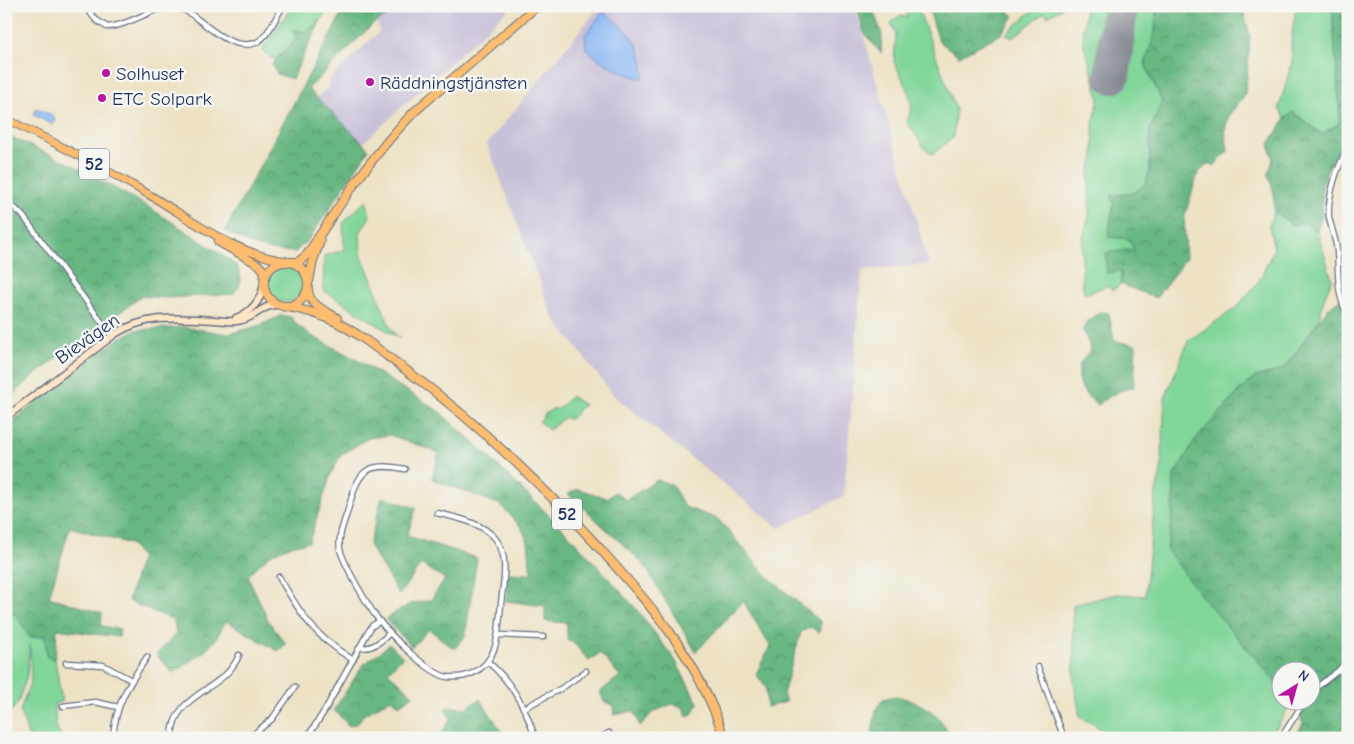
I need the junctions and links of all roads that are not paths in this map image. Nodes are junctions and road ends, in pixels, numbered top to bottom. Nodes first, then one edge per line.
1 (85, 6) edge
2 (283, 6) edge
3 (537, 6) edge
4 (6, 119) edge
5 (6, 124) edge
6 (1348, 151) edge
7 (6, 202) edge
8 (324, 230) junction
9 (289, 262) junction
10 (264, 282) junction
11 (308, 287) junction
12 (282, 305) junction
13 (1348, 316) edge
14 (228, 320) junction
15 (358, 335) junction
16 (112, 336) junction
17 (6, 417) edge
18 (405, 469) dead end
19 (437, 513) dead end
20 (279, 576) dead end
21 (380, 621) junction
22 (390, 632) junction
23 (498, 635) junction
24 (544, 637) dead end
25 (361, 647) junction
26 (239, 656) dead end
27 (147, 658) dead end
28 (1348, 658) edge
29 (354, 660) junction
30 (488, 662) junction
31 (66, 663) dead end
32 (1038, 667) dead end
33 (586, 671) dead end
34 (131, 680) junction
35 (1322, 683) edge
36 (295, 687) dead end
37 (63, 706) dead end
38 (118, 707) junction
39 (524, 708) junction
40 (1298, 712) edge
41 (609, 733) dead end
42 (113, 738) edge
43 (172, 738) edge
44 (249, 738) edge
45 (307, 738) edge
46 (535, 738) edge
47 (600, 738) edge
48 (724, 738) edge
49 (1064, 738) edge
50 (1281, 738) edge

1 - 2 street
3 - 8 highway
4 - 9 main road, 52
5 - 10 main road, 52
6 - 13 street
7 - 16 street
8 - 9 highway
8 - 11 highway
9 - 10 highway
9 - 11 highway, 52
10 - 12 highway, 52
10 - 14 street, Bievägen
11 - 12 highway
11 - 15 highway, 52
12 - 14 street, Bievägen
12 - 15 highway, 52
14 - 16 street, Bievägen
15 - 48 highway, 52
16 - 17 street, Bievägen
18 - 21 street
19 - 23 street
20 - 29 street
21 - 22 street
21 - 25 street
22 - 25 street
22 - 30 street
23 - 24 street
23 - 30 street
25 - 29 street
26 - 43 street
27 - 34 street
28 - 35 street
29 - 45 street
30 - 39 street
31 - 34 street
32 - 49 street
33 - 39 street
34 - 38 street
36 - 44 street
37 - 38 street
38 - 42 street
39 - 46 street
40 - 50 street
41 - 47 street

